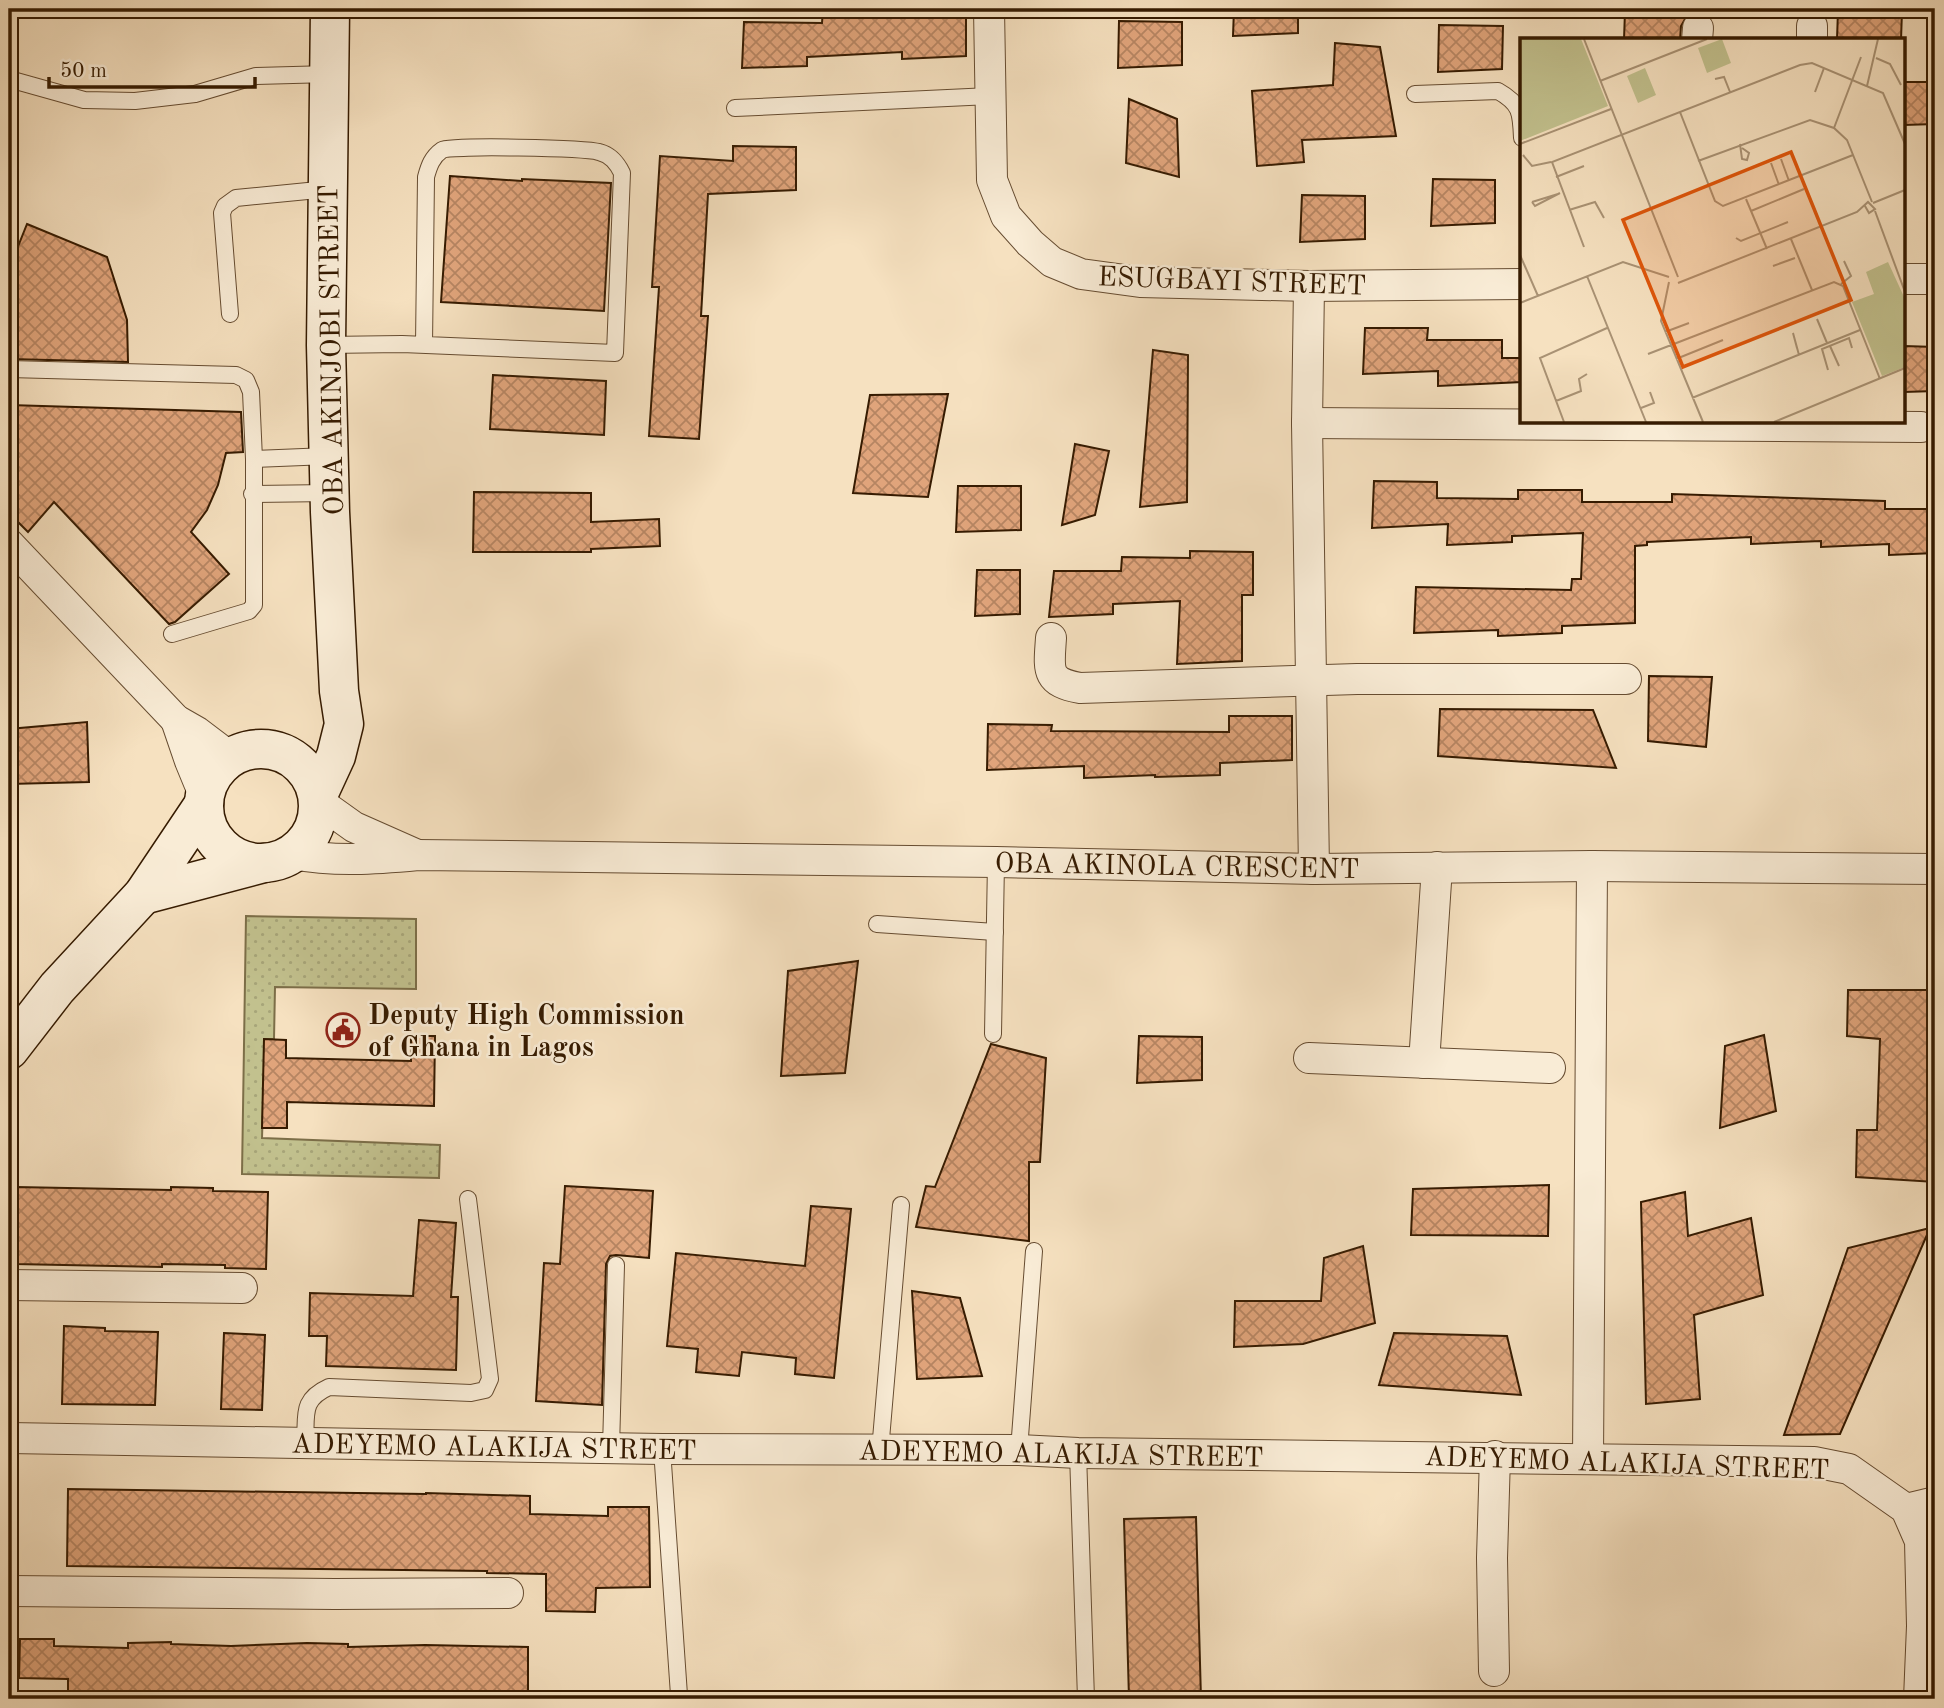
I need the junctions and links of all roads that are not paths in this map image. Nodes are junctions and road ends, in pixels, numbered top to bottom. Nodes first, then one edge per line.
1 (330, 9) edge
2 (989, 9) edge
3 (330, 74) junction
4 (9, 79) edge
5 (1415, 94) dead end
6 (990, 96) junction
7 (735, 108) dead end
8 (1520, 111) edge
9 (328, 189) junction
10 (1906, 279) edge
11 (1935, 279) edge
12 (1520, 284) edge
13 (1309, 286) junction
14 (230, 314) dead end
15 (326, 345) junction
16 (424, 345) junction
17 (9, 369) edge
18 (1307, 423) junction
19 (1921, 427) dead end
20 (329, 456) junction
21 (254, 459) junction
22 (330, 493) junction
23 (252, 494) junction
24 (9, 544) edge
25 (172, 634) dead end
26 (1051, 638) dead end
27 (1626, 679) dead end
28 (1312, 681) junction
29 (339, 691) junction
30 (176, 720) junction
31 (281, 752) junction
32 (230, 757) junction
33 (319, 798) junction
34 (204, 799) junction
35 (418, 855) junction
36 (279, 859) junction
37 (996, 863) junction
38 (1592, 866) junction
39 (1437, 867) junction
40 (1314, 869) junction
41 (1935, 869) edge
42 (143, 895) junction
43 (877, 924) dead end
44 (995, 932) junction
45 (993, 1034) dead end
46 (9, 1050) edge
47 (1309, 1058) dead end
48 (1424, 1063) junction
49 (1550, 1068) dead end
50 (468, 1199) dead end
51 (901, 1205) dead end
52 (1034, 1251) dead end
53 (616, 1265) dead end
54 (9, 1285) edge
55 (242, 1288) dead end
56 (9, 1438) edge
57 (305, 1443) junction
58 (611, 1448) junction
59 (662, 1449) junction
60 (1019, 1450) junction
61 (880, 1451) junction
62 (1078, 1453) junction
63 (1495, 1456) junction
64 (1588, 1460) junction
65 (1935, 1502) edge
66 (1906, 1509) junction
67 (9, 1591) edge
68 (508, 1593) dead end
69 (1494, 1671) dead end
70 (679, 1695) dead end
71 (1086, 1699) edge
72 (1920, 1699) edge

1 - 3 street, OBA AKINJOBI STREET
2 - 6 street, ESUGBAYI STREET
3 - 4 lane
3 - 9 street, OBA AKINJOBI STREET
5 - 8 lane
6 - 7 lane
6 - 13 street, ESUGBAYI STREET
9 - 14 lane
9 - 15 street, OBA AKINJOBI STREET
10 - 11 street
12 - 13 street, ESUGBAYI STREET
13 - 18 street
15 - 16 lane
15 - 20 street, OBA AKINJOBI STREET
16 - 16 lane
17 - 21 lane
18 - 19 street
18 - 28 street
20 - 21 lane
20 - 22 street, OBA AKINJOBI STREET
21 - 23 lane
22 - 23 lane
22 - 29 street, OBA AKINJOBI STREET
23 - 25 lane
24 - 30 street
26 - 28 street
27 - 28 street
28 - 40 street
29 - 31 street, OBA AKINJOBI STREET
29 - 33 street, OBA AKINJOBI STREET
30 - 32 street
30 - 34 street
31 - 32 street
31 - 33 street
32 - 34 street
33 - 35 street, OBA AKINOLA CRESCENT
33 - 36 street
34 - 36 street
34 - 42 street
35 - 36 street, OBA AKINOLA CRESCENT
35 - 37 street, OBA AKINOLA CRESCENT
36 - 42 street
37 - 40 street, OBA AKINOLA CRESCENT
37 - 44 lane
38 - 39 street, OBA AKINOLA CRESCENT
38 - 41 street, OBA AKINOLA CRESCENT
38 - 64 street
39 - 40 street, OBA AKINOLA CRESCENT
39 - 48 street
42 - 46 street
43 - 44 lane
44 - 45 lane
47 - 48 street
48 - 49 street
50 - 57 lane
51 - 61 lane
52 - 60 lane
53 - 58 lane
54 - 55 street
56 - 57 street, ADEYEMO ALAKIJA STREET
57 - 58 street, ADEYEMO ALAKIJA STREET
58 - 59 street, ADEYEMO ALAKIJA STREET
59 - 61 street, ADEYEMO ALAKIJA STREET
59 - 70 lane
60 - 61 street, ADEYEMO ALAKIJA STREET
60 - 62 street, ADEYEMO ALAKIJA STREET
62 - 63 street, ADEYEMO ALAKIJA STREET
62 - 71 lane
63 - 64 street, ADEYEMO ALAKIJA STREET
63 - 69 street
64 - 66 street, ADEYEMO ALAKIJA STREET
65 - 66 street
66 - 72 street
67 - 68 street

